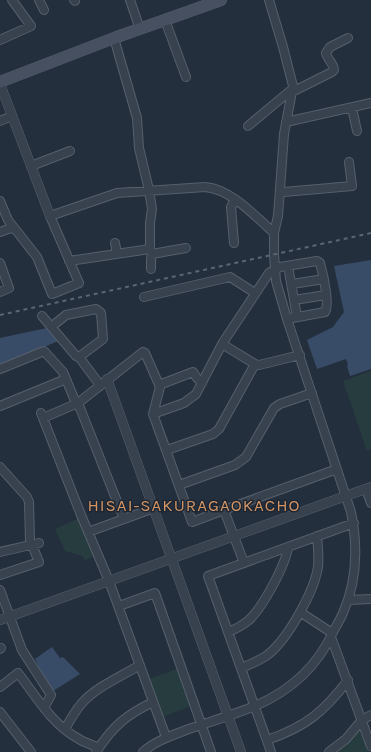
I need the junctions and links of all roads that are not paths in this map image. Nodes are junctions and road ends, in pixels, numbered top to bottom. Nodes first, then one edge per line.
1 (12, 0) edge
2 (39, 0) edge
3 (130, 0) edge
4 (221, 0) edge
5 (269, 0) edge
6 (44, 10) dead end
7 (165, 20) junction
8 (140, 29) junction
9 (114, 38) junction
10 (348, 38) dead end
11 (0, 40) edge
12 (186, 77) dead end
13 (0, 83) edge
14 (292, 90) junction
15 (371, 103) edge
16 (352, 108) junction
17 (12, 116) junction
18 (0, 121) edge
19 (286, 122) junction
20 (248, 126) dead end
21 (357, 131) dead end
22 (70, 151) dead end
23 (349, 162) dead end
24 (31, 166) junction
25 (149, 190) junction
26 (280, 193) junction
27 (235, 200) junction
28 (0, 201) edge
29 (50, 216) junction
30 (14, 228) junction
31 (0, 232) edge
32 (274, 233) junction
33 (115, 243) dead end
34 (234, 243) dead end
35 (186, 248) dead end
36 (151, 252) junction
37 (117, 253) junction
38 (69, 260) junction
39 (0, 263) edge
40 (288, 266) junction
41 (152, 269) dead end
42 (275, 269) junction
43 (324, 279) junction
44 (292, 283) junction
45 (277, 285) junction
46 (0, 292) edge
47 (255, 293) junction
48 (326, 295) junction
49 (144, 297) dead end
50 (294, 299) junction
51 (282, 301) junction
52 (42, 316) dead end
53 (297, 317) junction
54 (287, 319) junction
55 (51, 327) junction
56 (222, 344) junction
57 (300, 356) junction
58 (79, 357) junction
59 (255, 364) junction
60 (0, 369) edge
61 (66, 379) junction
62 (104, 382) junction
63 (202, 383) junction
64 (159, 385) junction
65 (312, 393) junction
66 (77, 403) junction
67 (0, 406) edge
68 (153, 414) junction
69 (167, 450) junction
70 (0, 467) edge
71 (337, 469) junction
72 (179, 485) junction
73 (368, 488) edge
74 (346, 496) junction
75 (371, 503) edge
76 (154, 508) junction
77 (224, 510) junction
78 (124, 519) junction
79 (354, 523) junction
80 (88, 532) junction
81 (317, 536) junction
82 (234, 537) junction
83 (36, 544) junction
84 (288, 547) junction
85 (0, 552) edge
86 (171, 559) junction
87 (244, 563) junction
88 (0, 575) edge
89 (110, 581) junction
90 (0, 590) edge
91 (371, 599) edge
92 (348, 600) junction
93 (119, 606) junction
94 (300, 612) junction
95 (10, 617) junction
96 (0, 620) edge
97 (228, 632) junction
98 (332, 635) junction
99 (140, 665) junction
100 (241, 668) junction
101 (348, 680) junction
102 (0, 687) edge
103 (153, 702) junction
104 (255, 706) junction
105 (44, 708) junction
106 (0, 712) edge
107 (228, 715) junction
108 (371, 715) edge
109 (362, 720) junction
110 (202, 724) junction
111 (65, 729) junction
112 (166, 737) junction
113 (267, 740) junction
114 (371, 746) edge
115 (98, 750) edge
116 (31, 752) edge
117 (143, 752) edge
118 (211, 752) edge
119 (241, 752) edge
120 (271, 752) edge
121 (329, 752) edge

1 - 11 street
2 - 6 street
3 - 8 street
4 - 7 main road
5 - 14 street
7 - 8 main road
7 - 12 street
8 - 9 main road
9 - 13 main road
9 - 25 street
10 - 14 street
13 - 17 street
14 - 19 street
14 - 20 street
15 - 16 street
16 - 19 street
16 - 21 street
17 - 18 street
17 - 24 street
19 - 26 street
22 - 24 street
23 - 26 street
24 - 29 street
25 - 27 street
25 - 29 street
25 - 36 street
26 - 32 street
27 - 32 street
27 - 34 street
28 - 30 street
29 - 38 street
30 - 31 street
30 - 38 street
32 - 42 street
33 - 37 street
35 - 36 street
36 - 37 street
36 - 41 street
37 - 38 street
39 - 46 street
40 - 42 street
40 - 43 street
40 - 44 street
42 - 45 street
42 - 47 street
43 - 44 street
43 - 48 street
44 - 45 street
44 - 50 street
45 - 51 street
47 - 49 street
47 - 56 street
48 - 50 street
48 - 53 street
50 - 51 street
50 - 53 street
51 - 54 street
52 - 55 street
53 - 54 street
54 - 57 street
55 - 58 street
55 - 58 street
56 - 59 street
56 - 63 street
57 - 59 street
57 - 65 street
58 - 62 street
59 - 69 street
60 - 61 street
61 - 66 street
61 - 67 street
62 - 64 street
62 - 66 street
62 - 76 street
63 - 64 street
63 - 68 street
64 - 68 street
65 - 71 street
65 - 72 street
66 - 78 street
66 - 80 street
68 - 69 street
69 - 72 street
70 - 83 street
71 - 74 street
71 - 77 street
72 - 77 street
73 - 74 street
73 - 75 street
74 - 79 street
74 - 82 street
76 - 78 street
76 - 86 street
77 - 82 street
78 - 80 street
79 - 81 street
79 - 92 street
80 - 89 street
81 - 84 street
81 - 94 street
82 - 86 street
82 - 87 street
83 - 85 street
83 - 88 street
84 - 87 street
84 - 97 street
86 - 89 street
86 - 107 street
87 - 97 street
89 - 93 street
89 - 95 street
90 - 95 street
91 - 92 street
92 - 98 street
93 - 99 street
93 - 110 street
94 - 98 street
94 - 100 street
95 - 96 street
95 - 105 street
97 - 100 street
98 - 101 street
98 - 104 street
99 - 103 street
99 - 111 street
100 - 104 street
101 - 109 street
101 - 113 street
102 - 105 street
103 - 112 street
103 - 115 street
104 - 107 street
104 - 113 street
105 - 111 street
106 - 116 street
107 - 110 street
107 - 119 street
108 - 109 street
109 - 114 street
109 - 121 street
110 - 112 street
110 - 118 street
111 - 115 street
112 - 117 street
113 - 120 street

